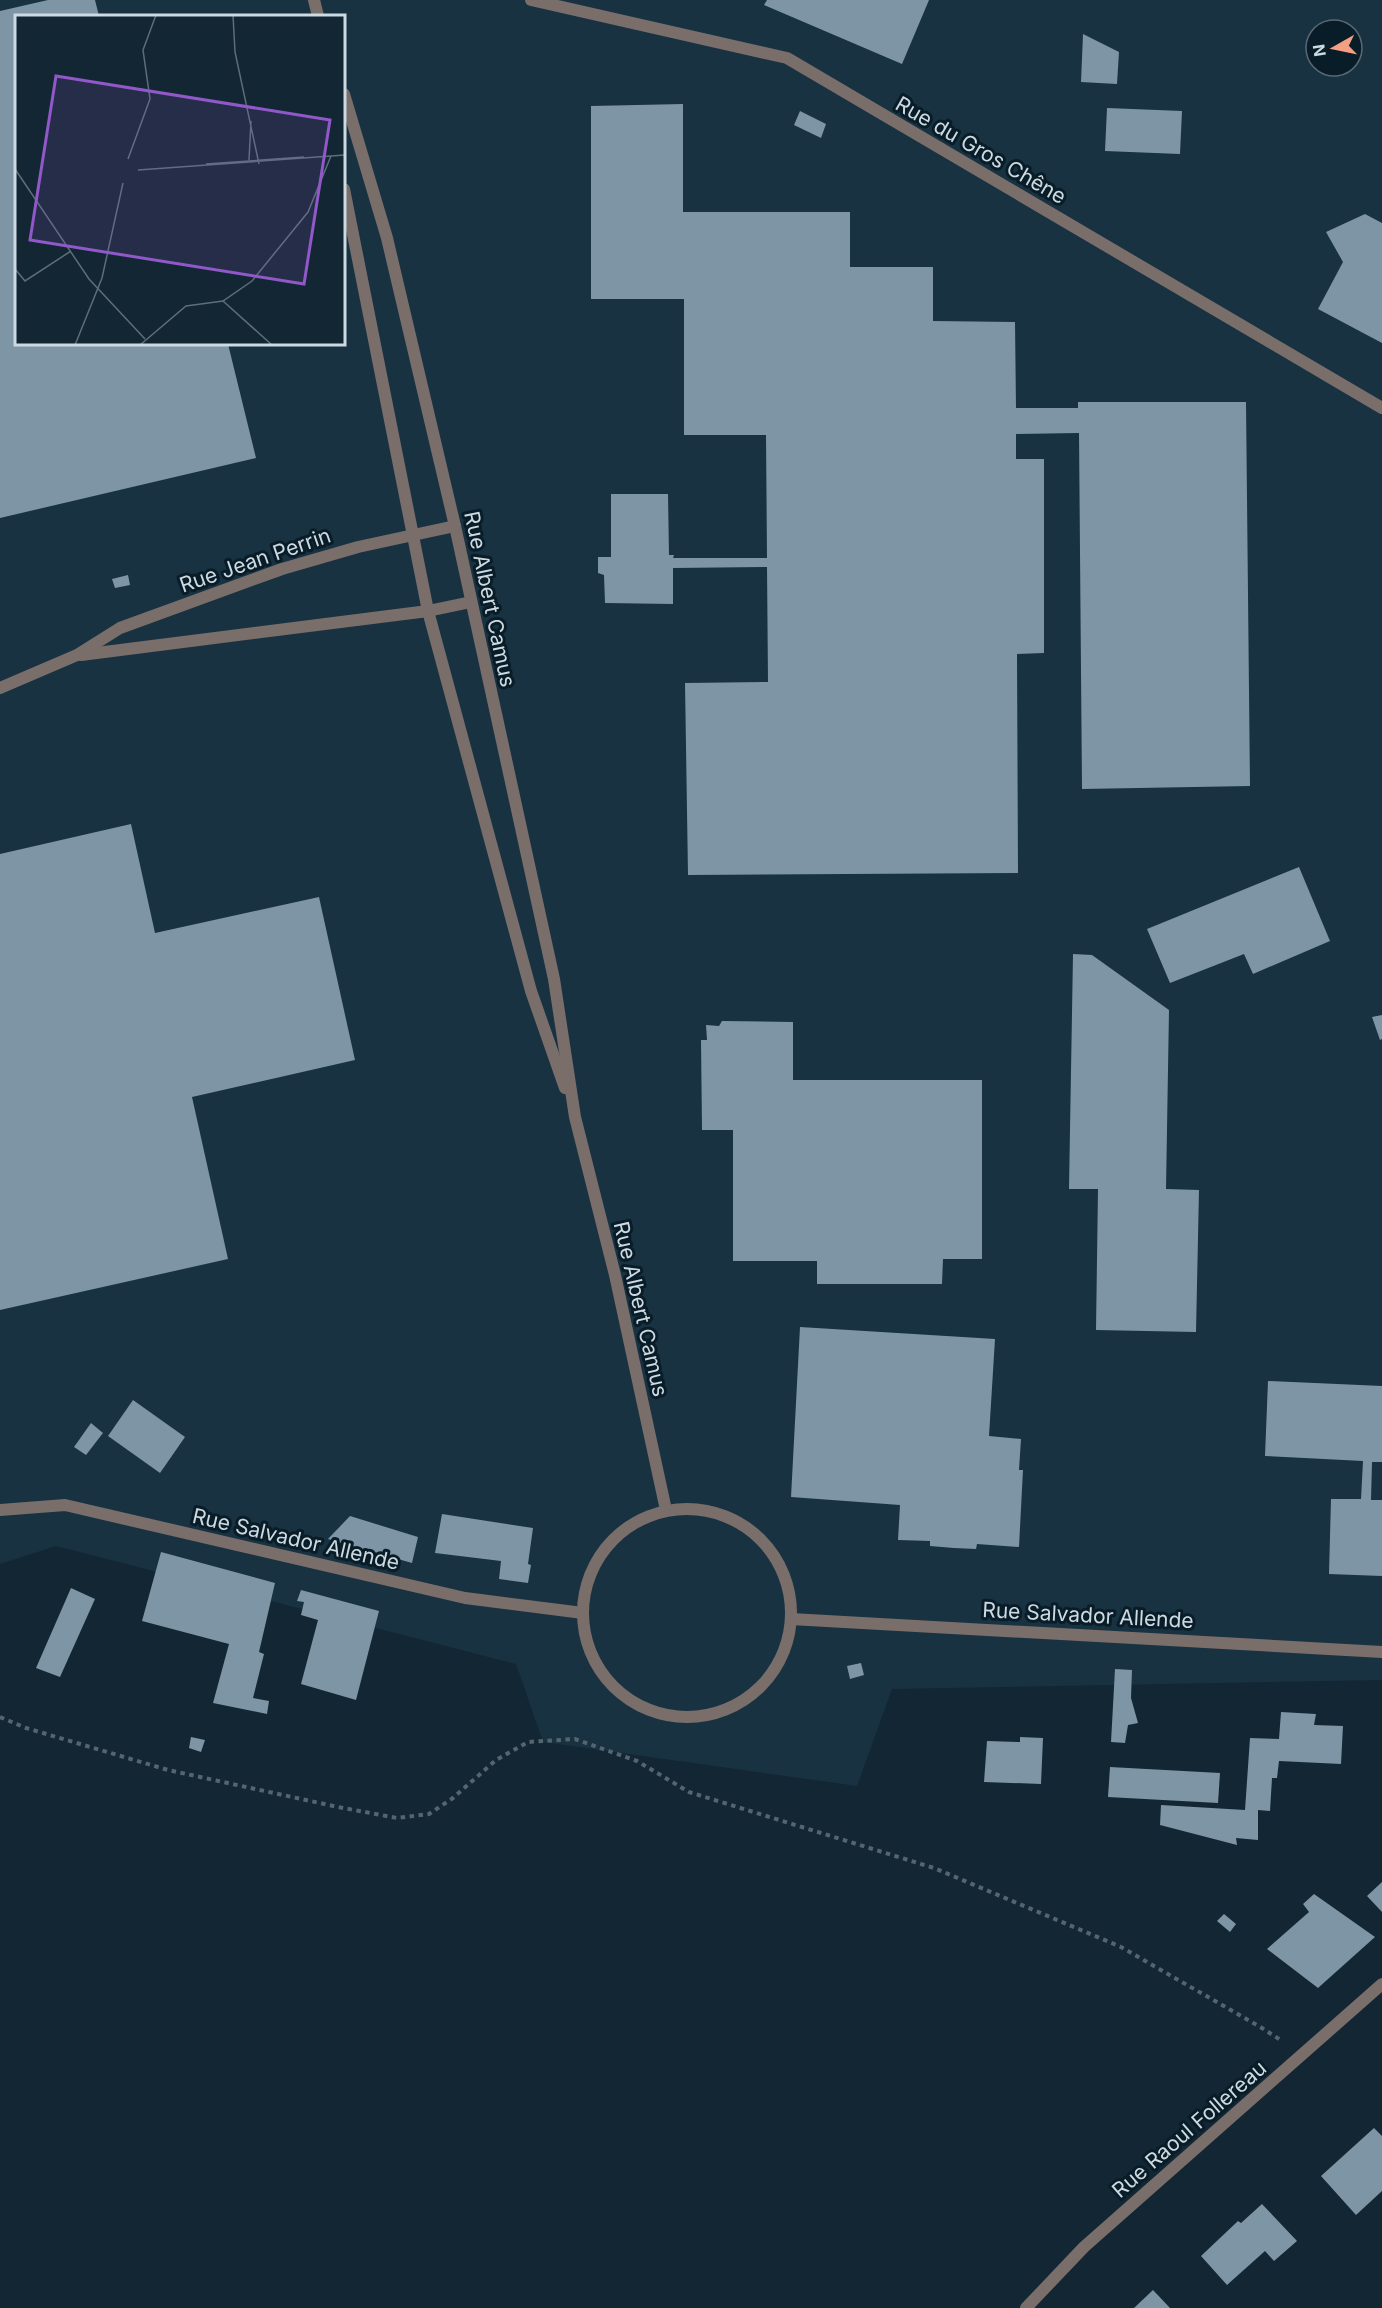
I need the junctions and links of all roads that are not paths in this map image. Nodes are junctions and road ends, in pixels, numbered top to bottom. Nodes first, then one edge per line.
1 (314, 0) edge
2 (531, 0) edge
3 (318, 15) edge
4 (345, 97) edge
5 (345, 194) edge
6 (1382, 408) edge
7 (455, 526) junction
8 (412, 534) junction
9 (471, 602) junction
10 (428, 611) junction
11 (77, 655) junction
12 (0, 688) edge
13 (575, 1117) junction
14 (0, 1510) edge
15 (666, 1510) junction
16 (583, 1612) junction
17 (791, 1619) junction
18 (1382, 1652) edge
19 (1382, 1984) edge
20 (1026, 2308) edge

1 - 3 street
2 - 6 street, Rue du Gros Chêne
4 - 7 street, Rue Albert Camus
5 - 8 street, Rue Albert Camus
7 - 8 street, Rue Jean Perrin
7 - 9 street, Rue Albert Camus
8 - 10 street, Rue Albert Camus
8 - 11 street, Rue Jean Perrin
9 - 10 street, Rue Jean Perrin
9 - 13 street, Rue Albert Camus
10 - 11 street, Rue Jean Perrin
10 - 13 street, Rue Albert Camus
11 - 12 street, Rue Jean Perrin
13 - 15 street, Rue Albert Camus
14 - 16 street, Rue Salvador Allende
15 - 16 street
15 - 17 street
16 - 17 street
17 - 18 street, Rue Salvador Allende
19 - 20 street, Rue Raoul Follereau

